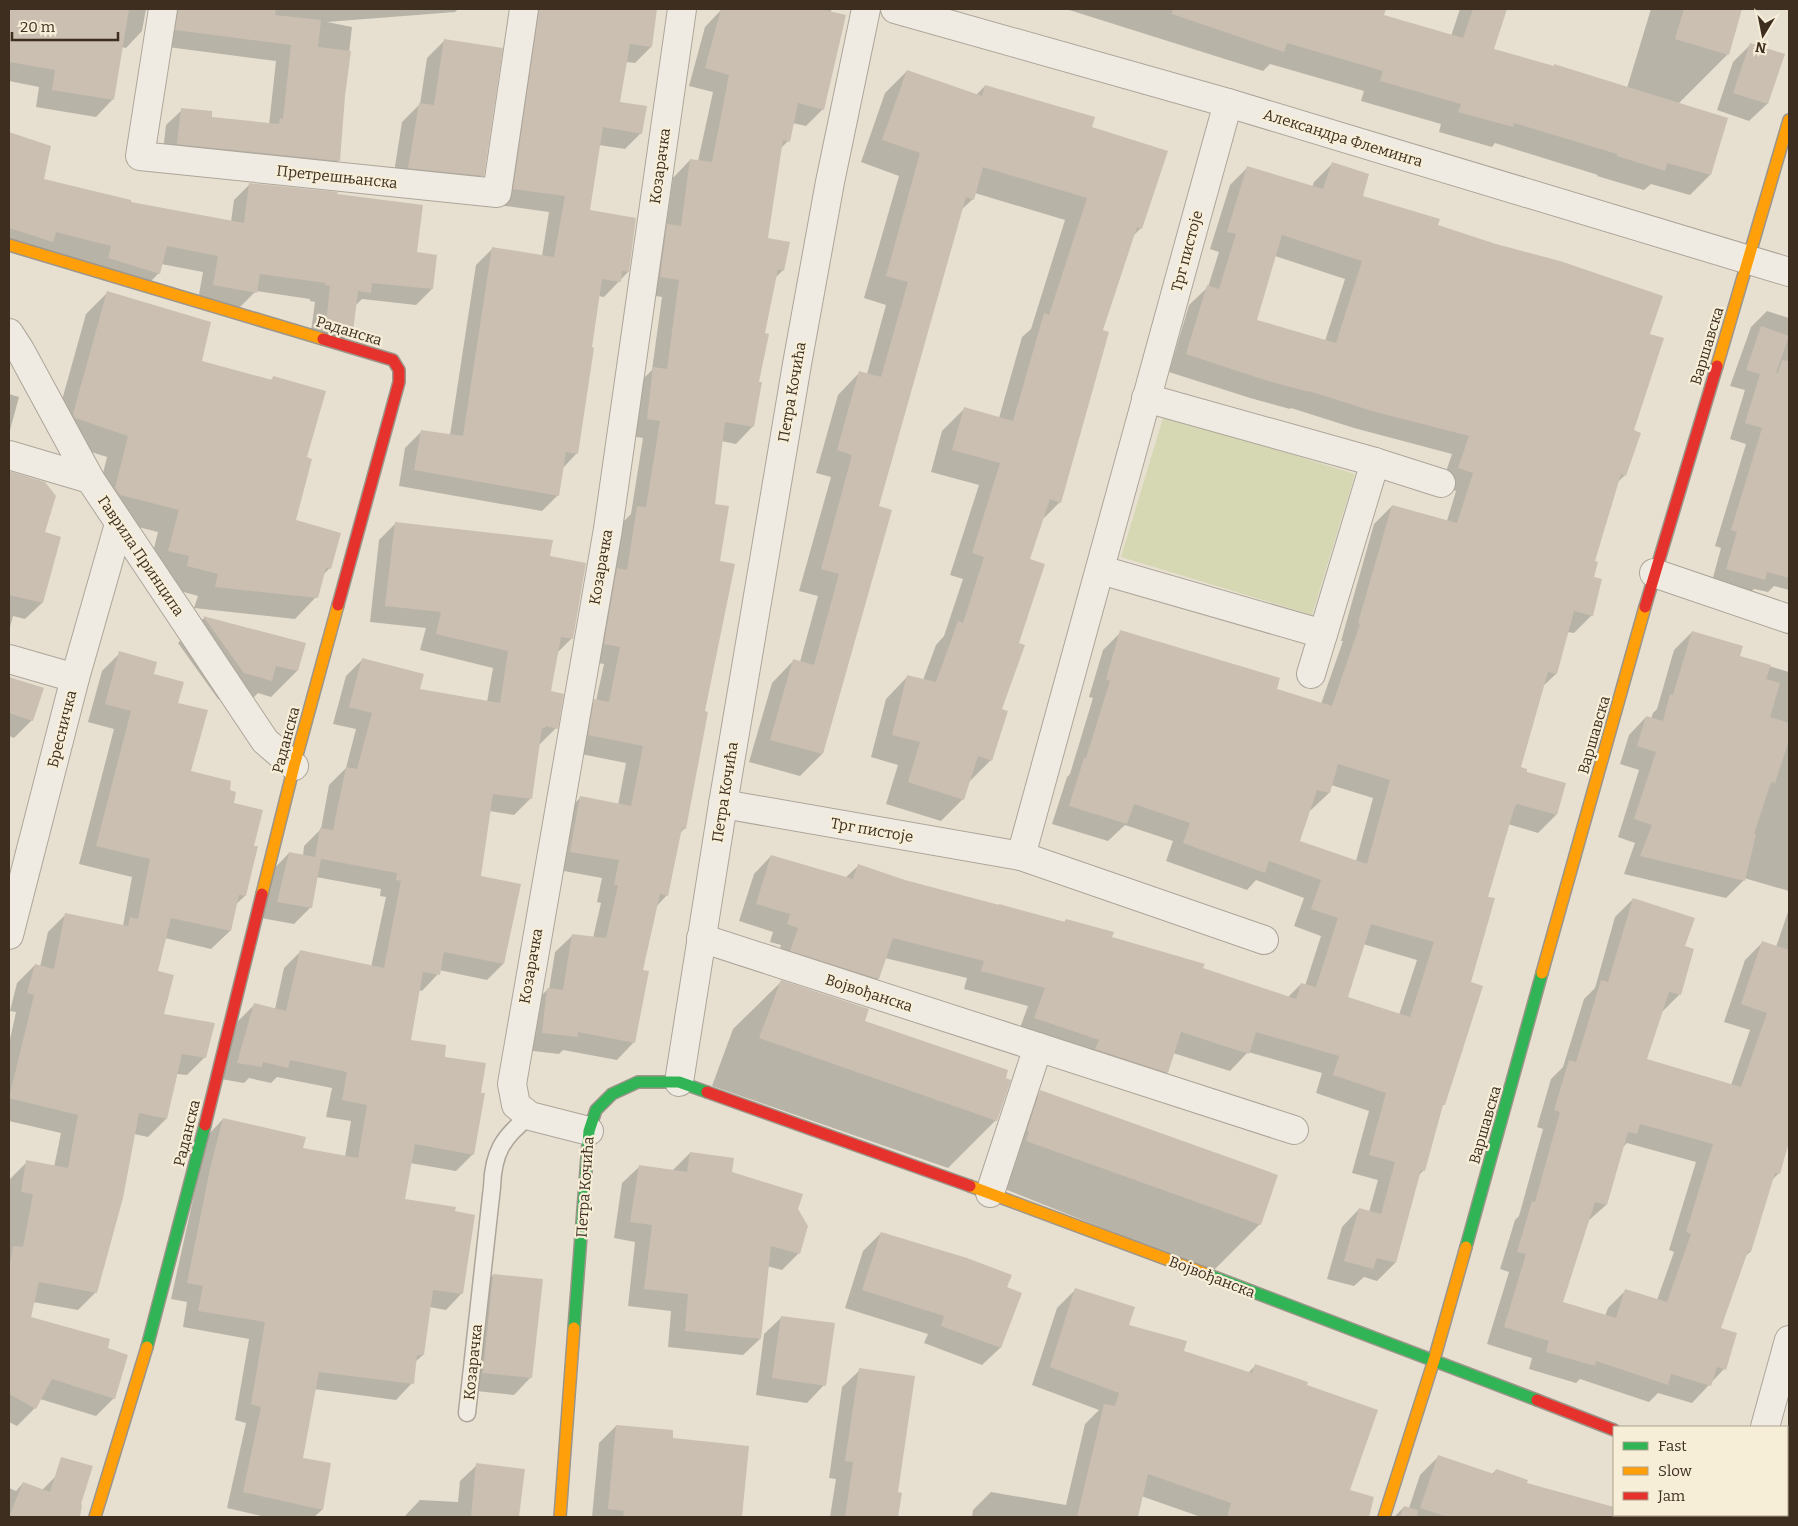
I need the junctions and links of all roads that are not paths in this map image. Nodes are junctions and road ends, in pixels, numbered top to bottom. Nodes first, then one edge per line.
1 (164, 9) edge
2 (524, 9) edge
3 (682, 9) edge
4 (866, 9) edge
5 (895, 9) edge
6 (1228, 103) junction
7 (1789, 120) edge
8 (9, 245) edge
9 (1749, 261) junction
10 (1789, 272) edge
11 (13, 343) edge
12 (1146, 398) junction
13 (9, 455) edge
14 (1375, 462) junction
15 (90, 479) junction
16 (1441, 483) dead end
17 (119, 524) junction
18 (1101, 570) junction
19 (1654, 573) junction
20 (1789, 618) edge
21 (1323, 634) junction
22 (9, 659) edge
23 (1311, 674) dead end
24 (75, 678) junction
25 (294, 766) junction
26 (722, 804) junction
27 (1021, 856) junction
28 (9, 935) edge
29 (701, 938) junction
30 (1264, 940) dead end
31 (1038, 1047) junction
32 (679, 1082) junction
33 (530, 1116) junction
34 (1294, 1130) dead end
35 (589, 1131) junction
36 (990, 1193) junction
37 (1789, 1340) edge
38 (1434, 1360) junction
39 (467, 1412) dead end
40 (1764, 1426) edge
41 (1613, 1430) edge
42 (95, 1517) edge
43 (560, 1517) edge
44 (1384, 1517) edge

1 - 2 street, Претрешњанска
3 - 33 street, Козарачка
4 - 26 street, Петра Кочића
5 - 6 street, Александра Флеминга
6 - 9 street, Александра Флеминга
6 - 12 street, Трг пистоје
7 - 9 street, Варшавска
8 - 25 street, Раданска
9 - 10 street, Александра Флеминга
9 - 19 street, Варшавска
11 - 15 street, Гаврила Принципа
12 - 14 street
12 - 18 street, Трг пистоје
13 - 15 street
14 - 16 street
14 - 21 street
15 - 17 street, Гаврила Принципа
17 - 24 street, Бресничка
17 - 25 street, Гаврила Принципа
18 - 21 street
18 - 27 street, Трг пистоје
19 - 20 street
19 - 38 street, Варшавска
21 - 23 street
22 - 24 street
24 - 28 street, Бресничка
25 - 42 street, Раданска
26 - 27 street, Трг пистоје
26 - 29 street, Петра Кочића
27 - 30 street, Трг пистоје
29 - 31 street, Војвођанска
29 - 32 street, Петра Кочића
31 - 34 street, Војвођанска
31 - 36 street
32 - 35 street, Петра Кочића
32 - 36 street, Војвођанска
33 - 35 street
33 - 39 lane, Козарачка
35 - 43 street, Петра Кочића
36 - 38 street, Војвођанска
37 - 40 street
38 - 41 street, Војвођанска
38 - 44 street

